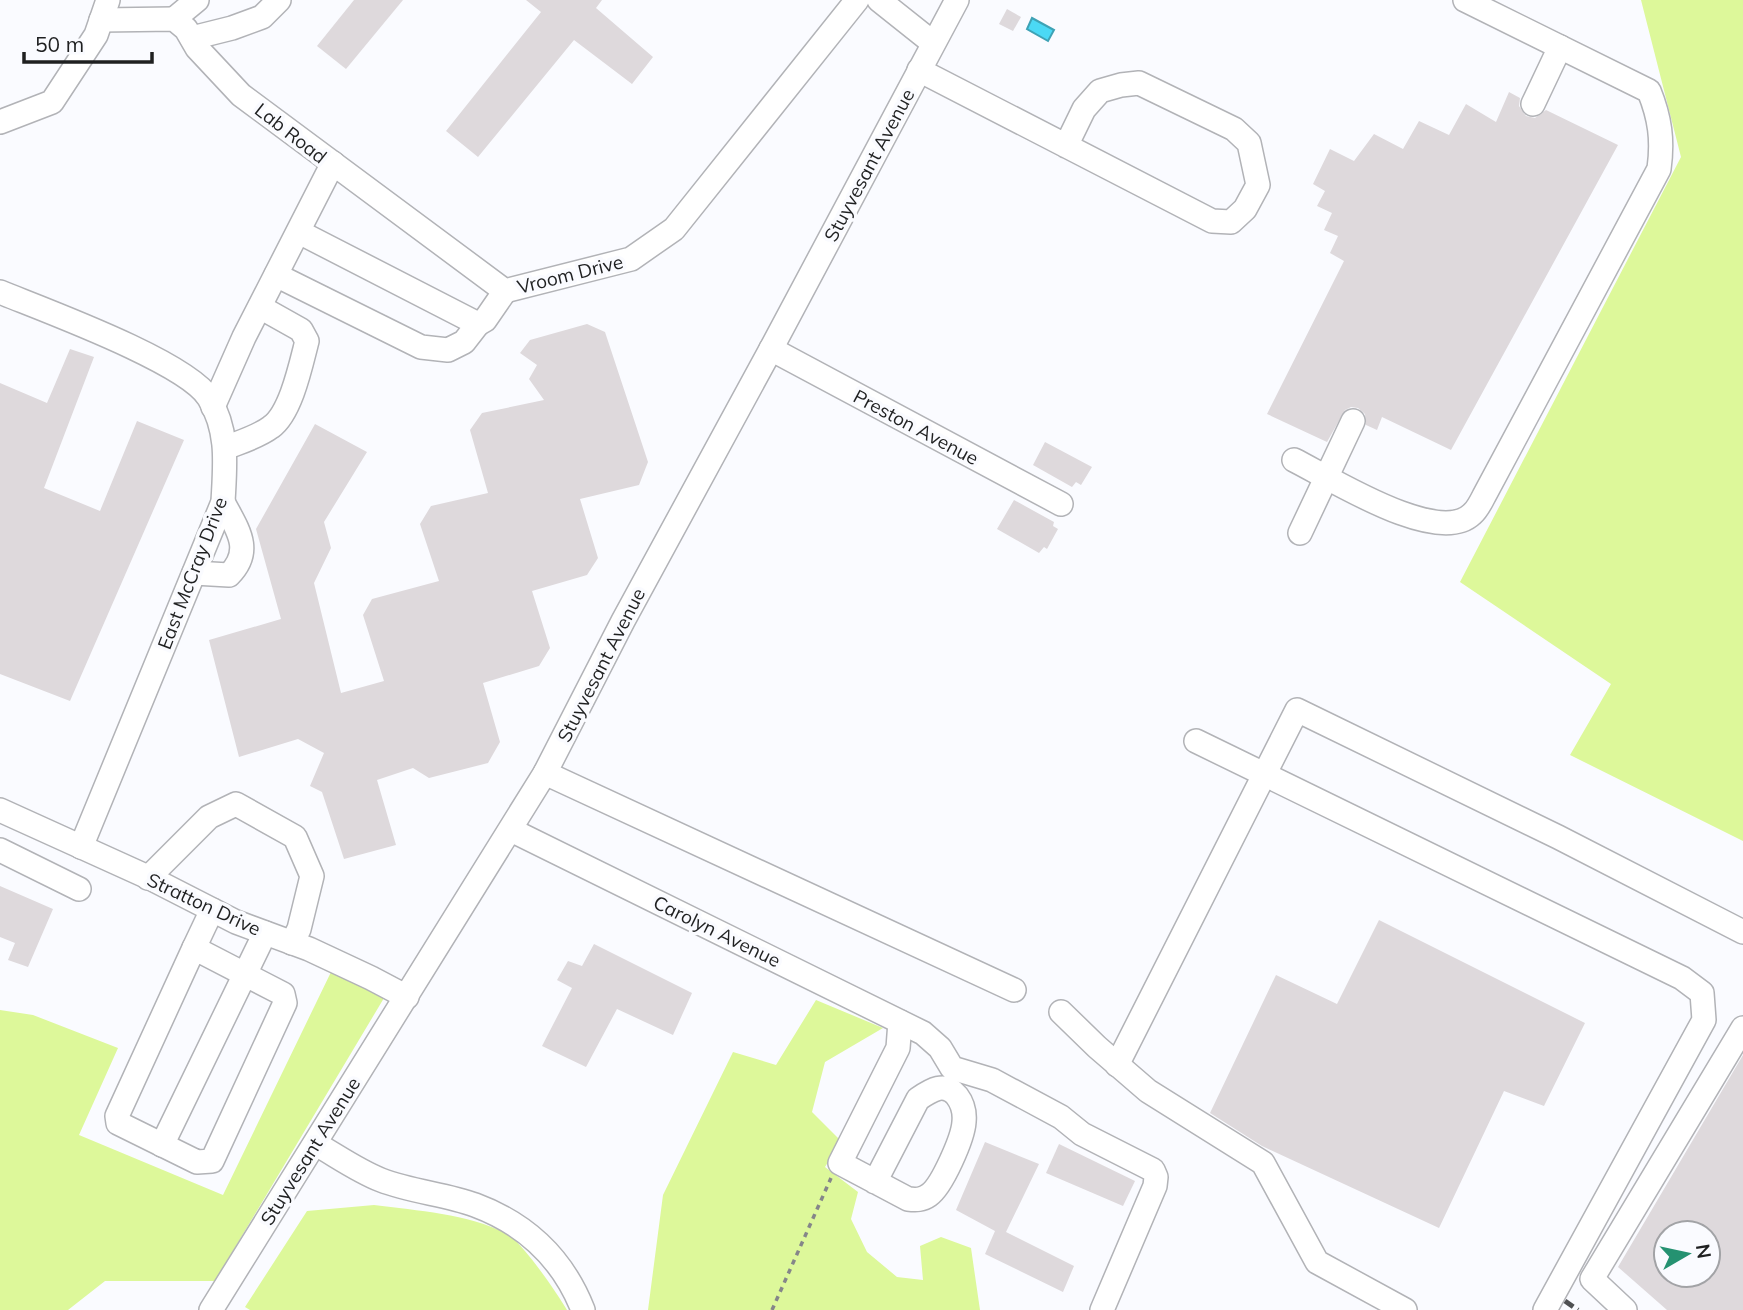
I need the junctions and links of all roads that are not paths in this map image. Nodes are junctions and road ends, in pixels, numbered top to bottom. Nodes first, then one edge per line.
1 (197, 0) edge
2 (279, 0) edge
3 (857, 0) edge
4 (879, 0) edge
5 (957, 0) edge
6 (1465, 0) edge
7 (104, 10) edge
8 (174, 19) junction
9 (192, 38) junction
10 (933, 43) junction
11 (1560, 47) junction
12 (919, 70) junction
13 (1533, 104) dead end
14 (0, 122) edge
15 (1066, 146) junction
16 (333, 163) junction
17 (299, 232) junction
18 (276, 275) junction
19 (505, 291) junction
20 (0, 292) edge
21 (260, 307) junction
22 (478, 324) junction
23 (771, 349) junction
24 (212, 407) junction
25 (1353, 421) dead end
26 (225, 448) junction
27 (1294, 460) dead end
28 (1325, 476) junction
29 (223, 502) junction
30 (1061, 504) dead end
31 (1300, 533) dead end
32 (194, 573) junction
33 (1196, 741) dead end
34 (545, 773) junction
35 (1264, 774) junction
36 (0, 810) edge
37 (511, 830) junction
38 (81, 847) junction
39 (0, 850) edge
40 (140, 874) junction
41 (108, 880) dead end
42 (79, 889) dead end
43 (212, 910) junction
44 (1743, 932) edge
45 (260, 942) junction
46 (292, 943) junction
47 (194, 948) junction
48 (244, 974) junction
49 (1014, 990) dead end
50 (407, 997) junction
51 (1061, 1012) dead end
52 (900, 1022) junction
53 (1743, 1028) edge
54 (1117, 1065) junction
55 (948, 1078) junction
56 (316, 1144) junction
57 (162, 1145) junction
58 (874, 1181) junction
59 (211, 1310) edge
60 (583, 1310) edge
61 (1102, 1310) edge
62 (1405, 1310) edge
63 (1545, 1310) edge
64 (1625, 1310) edge

1 - 8 street
2 - 9 street
3 - 19 street, Vroom Drive
4 - 10 street
5 - 10 street, Stuyvesant Avenue
6 - 11 street
7 - 8 street
7 - 14 street
8 - 9 street, Lab Road
9 - 16 street, Lab Road
10 - 12 street, Stuyvesant Avenue
11 - 13 street
11 - 28 street
12 - 15 street
12 - 23 street, Stuyvesant Avenue
15 - 15 street
16 - 17 street, Lab Road
16 - 19 street, Vroom Drive
17 - 18 street, Lab Road
17 - 22 street
18 - 21 street, Lab Road
18 - 22 street
19 - 22 street
20 - 24 street, East McCray Drive
21 - 24 street, Lab Road
21 - 26 street
23 - 30 street, Preston Avenue
23 - 34 street, Stuyvesant Avenue
24 - 26 street, East McCray Drive
25 - 28 street
26 - 29 street, East McCray Drive
27 - 28 street
28 - 31 street
29 - 32 street, East McCray Drive
29 - 32 street
32 - 38 street, East McCray Drive
33 - 35 street
34 - 37 street, Stuyvesant Avenue
34 - 49 street
35 - 44 street
35 - 54 street
35 - 63 street
36 - 38 street, Stratton Drive
37 - 50 street, Stuyvesant Avenue
37 - 52 street, Carolyn Avenue
38 - 40 street, Stratton Drive
39 - 42 street
40 - 41 street
40 - 43 street, Stratton Drive
40 - 46 street
43 - 45 street, Stratton Drive
43 - 47 street
45 - 46 street, Stratton Drive
45 - 48 street
46 - 50 street, Stratton Drive
47 - 48 street
47 - 57 street
48 - 57 street
48 - 57 street
50 - 56 street, Stuyvesant Avenue
51 - 54 street
52 - 55 street, Carolyn Avenue
52 - 58 street
53 - 64 street
54 - 62 street
55 - 58 street
55 - 58 street
55 - 61 street
56 - 59 street, Stuyvesant Avenue
56 - 60 street

